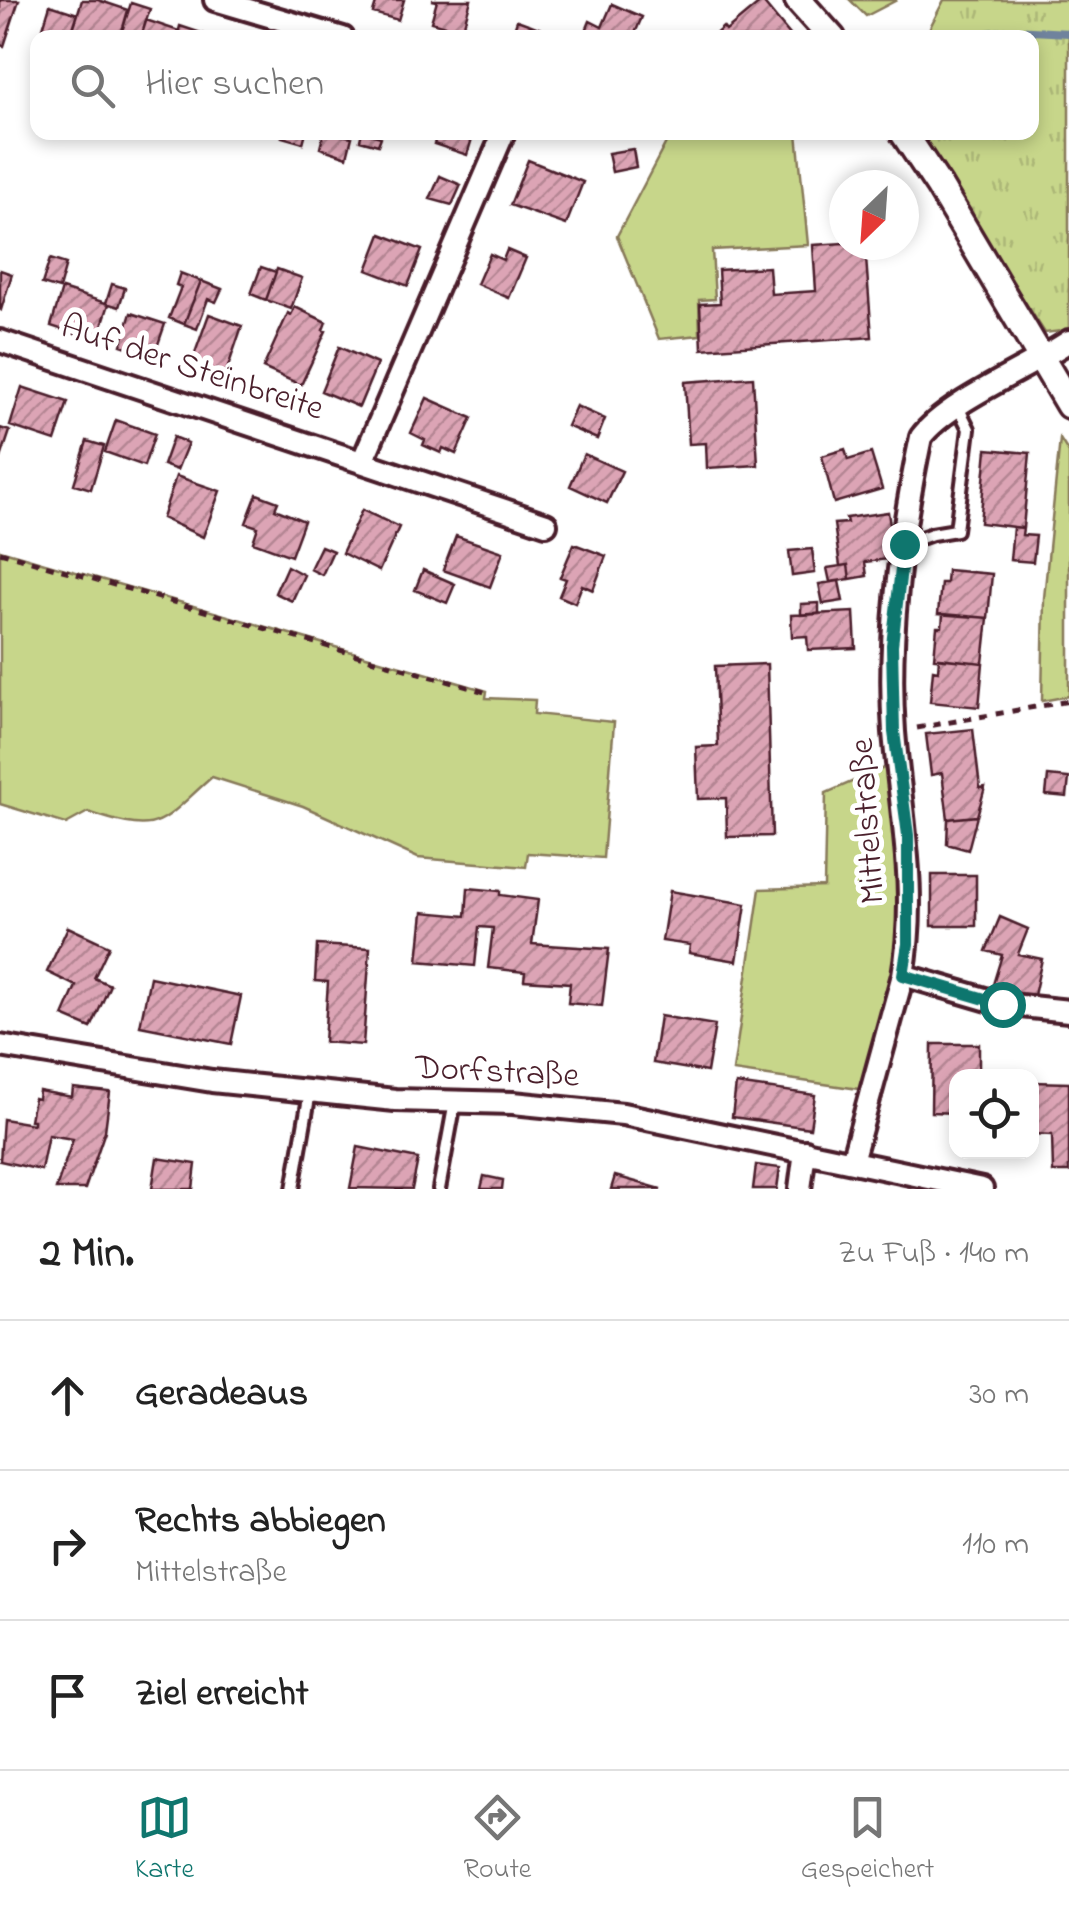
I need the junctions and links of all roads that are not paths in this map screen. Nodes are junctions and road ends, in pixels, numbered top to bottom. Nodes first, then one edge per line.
1 (215, 0) edge
2 (798, 0) edge
3 (316, 30) edge
4 (825, 30) edge
5 (501, 140) edge
6 (908, 140) edge
7 (1069, 341) edge
8 (0, 342) edge
9 (1043, 359) junction
10 (1069, 405) edge
11 (958, 407) junction
12 (363, 460) junction
13 (546, 524) dead end
14 (904, 544) junction
15 (903, 975) junction
16 (1069, 1012) edge
17 (2, 1051) edge
18 (310, 1091) junction
19 (456, 1102) junction
20 (806, 1151) junction
21 (852, 1161) junction
22 (293, 1189) edge
23 (439, 1189) edge
24 (800, 1189) edge
25 (982, 1189) edge

1 - 3 street
2 - 4 street
5 - 12 street
6 - 9 street
7 - 9 street, Mittelstraße
8 - 12 street, Auf der Steinbreite
9 - 10 street
9 - 11 street, Mittelstraße
11 - 14 street, Mittelstraße
11 - 14 lane
12 - 13 street, Auf der Steinbreite
14 - 15 street, Mittelstraße
15 - 16 street
15 - 21 street, Mittelstraße
17 - 18 street, Dorfstraße
18 - 19 street, Dorfstraße
18 - 22 lane
19 - 20 street, Dorfstraße
19 - 23 lane
20 - 21 street, Dorfstraße
20 - 24 street
21 - 25 street, Dorfstraße

